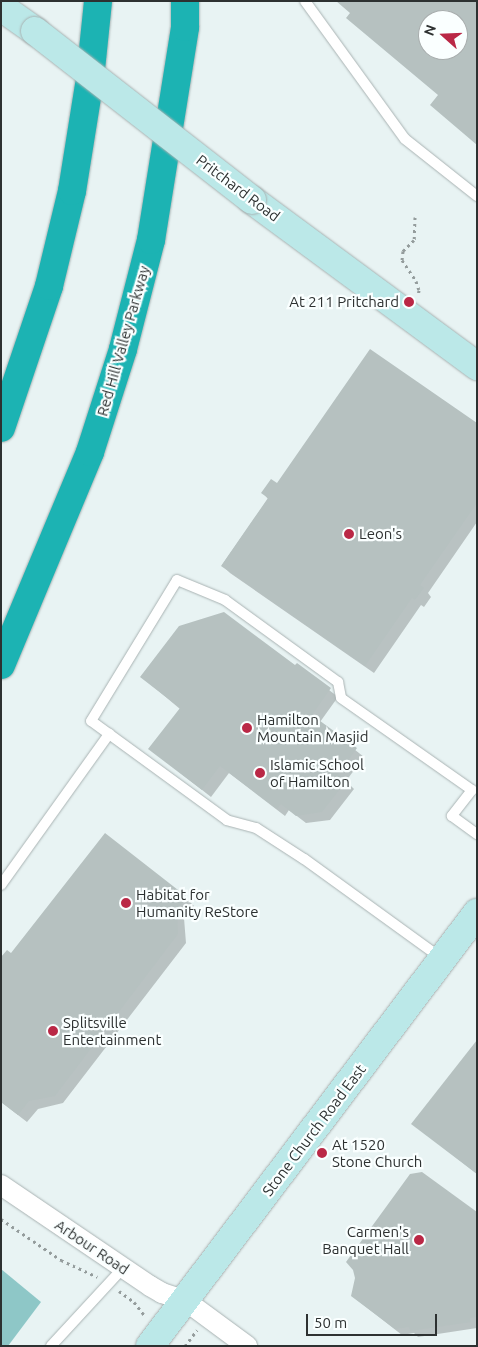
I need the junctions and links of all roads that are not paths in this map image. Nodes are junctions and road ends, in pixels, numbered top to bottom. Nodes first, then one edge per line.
1 (98, 1) edge
2 (195, 1) edge
3 (305, 1) edge
4 (1, 7) edge
5 (185, 14) edge
6 (477, 196) edge
7 (477, 366) edge
8 (1, 428) edge
9 (1, 665) edge
10 (109, 734) junction
11 (477, 834) edge
12 (1, 885) edge
13 (477, 913) edge
14 (442, 959) junction
15 (1, 1185) edge
16 (123, 1268) junction
17 (186, 1301) junction
18 (155, 1340) edge
19 (51, 1346) edge
20 (247, 1346) edge

1 - 8 highway
2 - 5 highway, Red Hill Valley Parkway
3 - 6 lane
4 - 7 main road, Pritchard Road, bridge
5 - 9 highway, Red Hill Valley Parkway
10 - 11 lane
10 - 12 lane
10 - 14 lane
13 - 14 main road, Stone Church Road East
14 - 17 main road, Stone Church Road East
15 - 16 street, Arbour Road
16 - 17 street, Arbour Road
16 - 19 lane
17 - 18 main road, Stone Church Road East
17 - 20 street, Arbour Road

